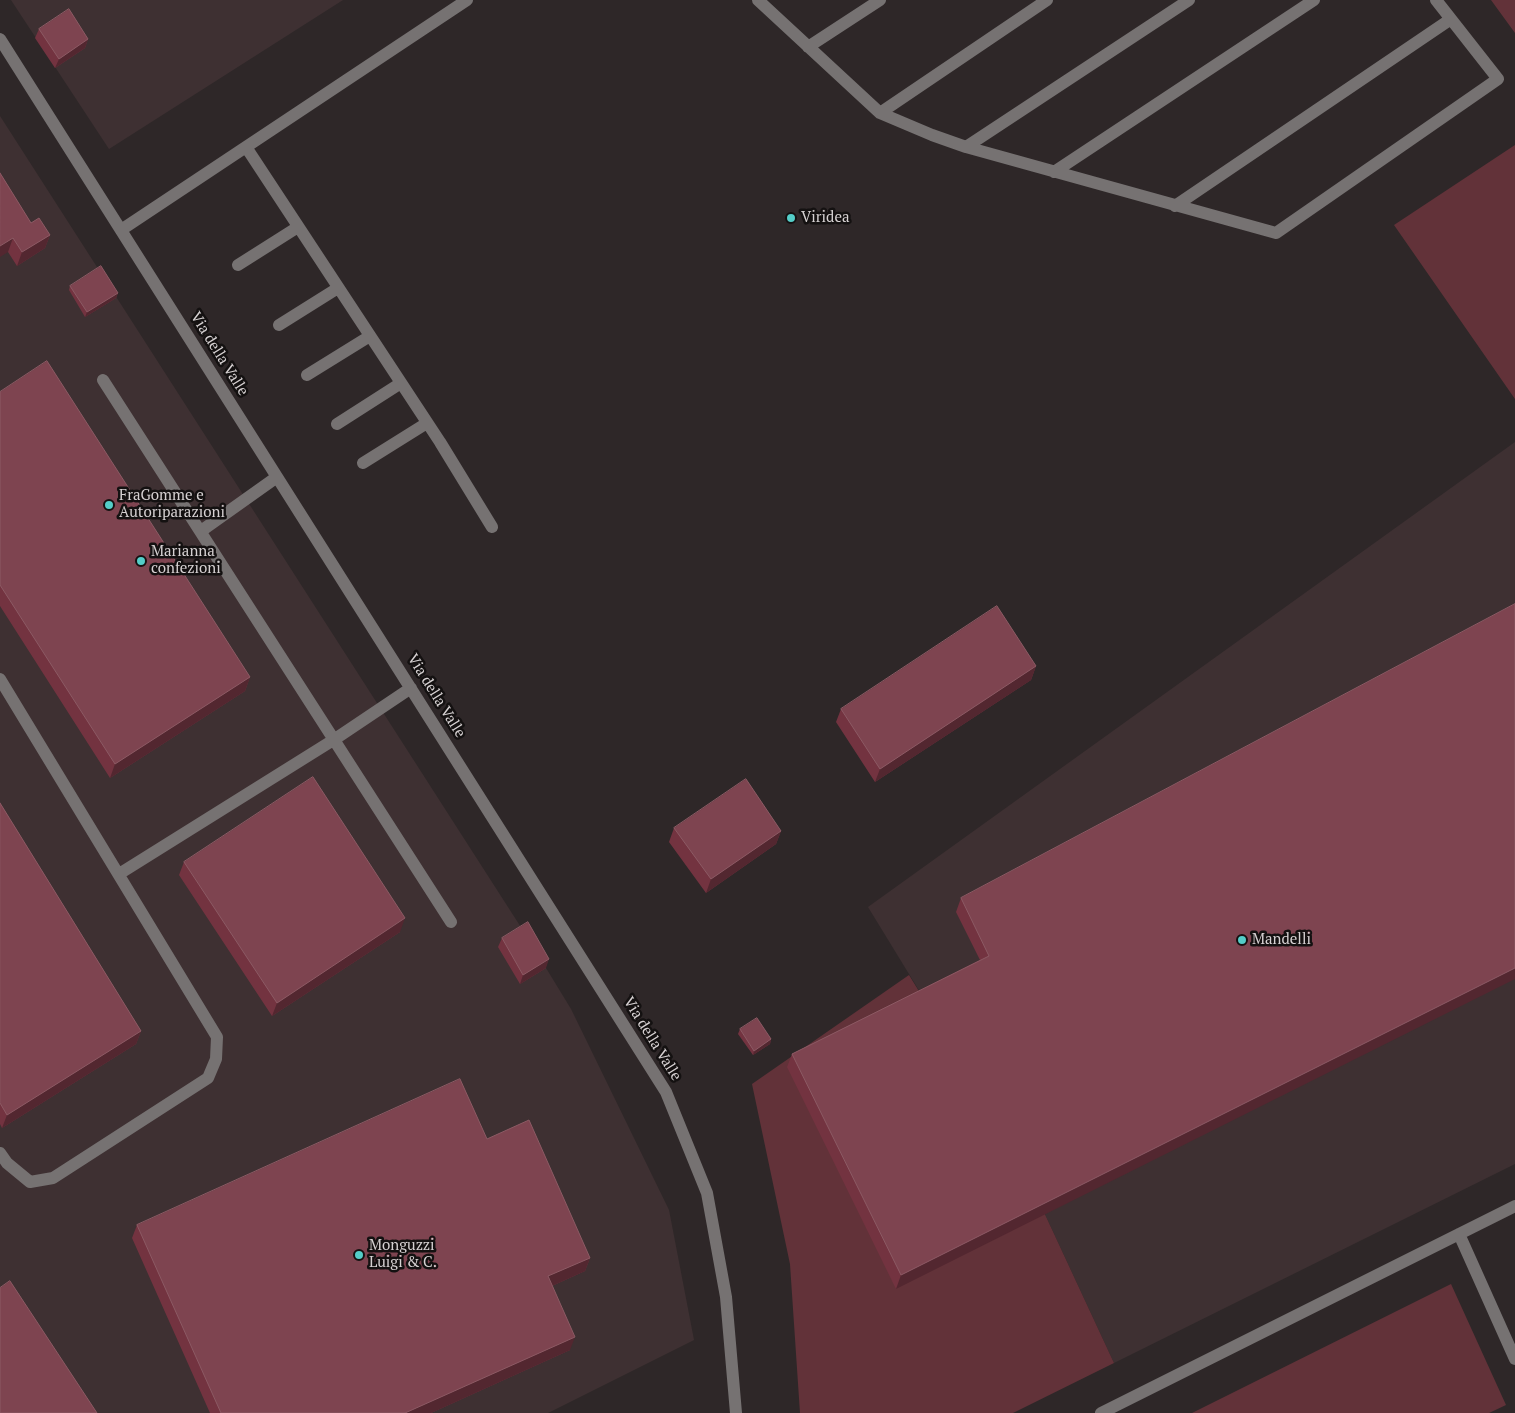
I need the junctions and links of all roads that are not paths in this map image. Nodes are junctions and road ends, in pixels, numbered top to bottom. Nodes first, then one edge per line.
1 (467, 0) edge
2 (758, 0) edge
3 (880, 0) edge
4 (1047, 0) edge
5 (1189, 0) edge
6 (1314, 0) edge
7 (1436, 0) edge
8 (1451, 19) junction
9 (0, 39) edge
10 (808, 47) junction
11 (880, 113) junction
12 (246, 147) junction
13 (966, 147) junction
14 (1054, 172) junction
15 (1175, 206) junction
16 (298, 226) junction
17 (121, 230) junction
18 (238, 266) dead end
19 (338, 288) junction
20 (279, 326) dead end
21 (370, 336) junction
22 (307, 374) dead end
23 (103, 380) dead end
24 (401, 383) junction
25 (427, 423) junction
26 (338, 424) dead end
27 (363, 463) dead end
28 (277, 477) junction
29 (492, 528) dead end
30 (201, 531) junction
31 (0, 678) edge
32 (411, 688) junction
33 (335, 739) junction
34 (119, 874) junction
35 (451, 922) dead end
36 (0, 1153) edge
37 (1515, 1206) edge
38 (1459, 1234) junction
39 (1515, 1359) edge
40 (736, 1413) edge
41 (1101, 1413) edge

1 - 12 street
2 - 10 street
3 - 10 street
4 - 11 street
5 - 13 street
6 - 14 street
7 - 8 street
8 - 15 street
8 - 15 street
9 - 17 street, Via della Valle
10 - 11 street
11 - 13 street
12 - 16 street
12 - 17 street
13 - 14 street
14 - 15 street
16 - 18 street
16 - 19 street
17 - 28 street, Via della Valle
19 - 20 street
19 - 21 street
21 - 22 street
21 - 24 street
23 - 30 street
24 - 25 street
24 - 26 street
25 - 27 street
25 - 29 street
28 - 30 street
28 - 32 street, Via della Valle
30 - 33 street
31 - 34 street
32 - 33 street
32 - 40 street, Via della Valle
33 - 34 street
33 - 35 street
34 - 36 street
37 - 38 street
38 - 39 street
38 - 41 street

